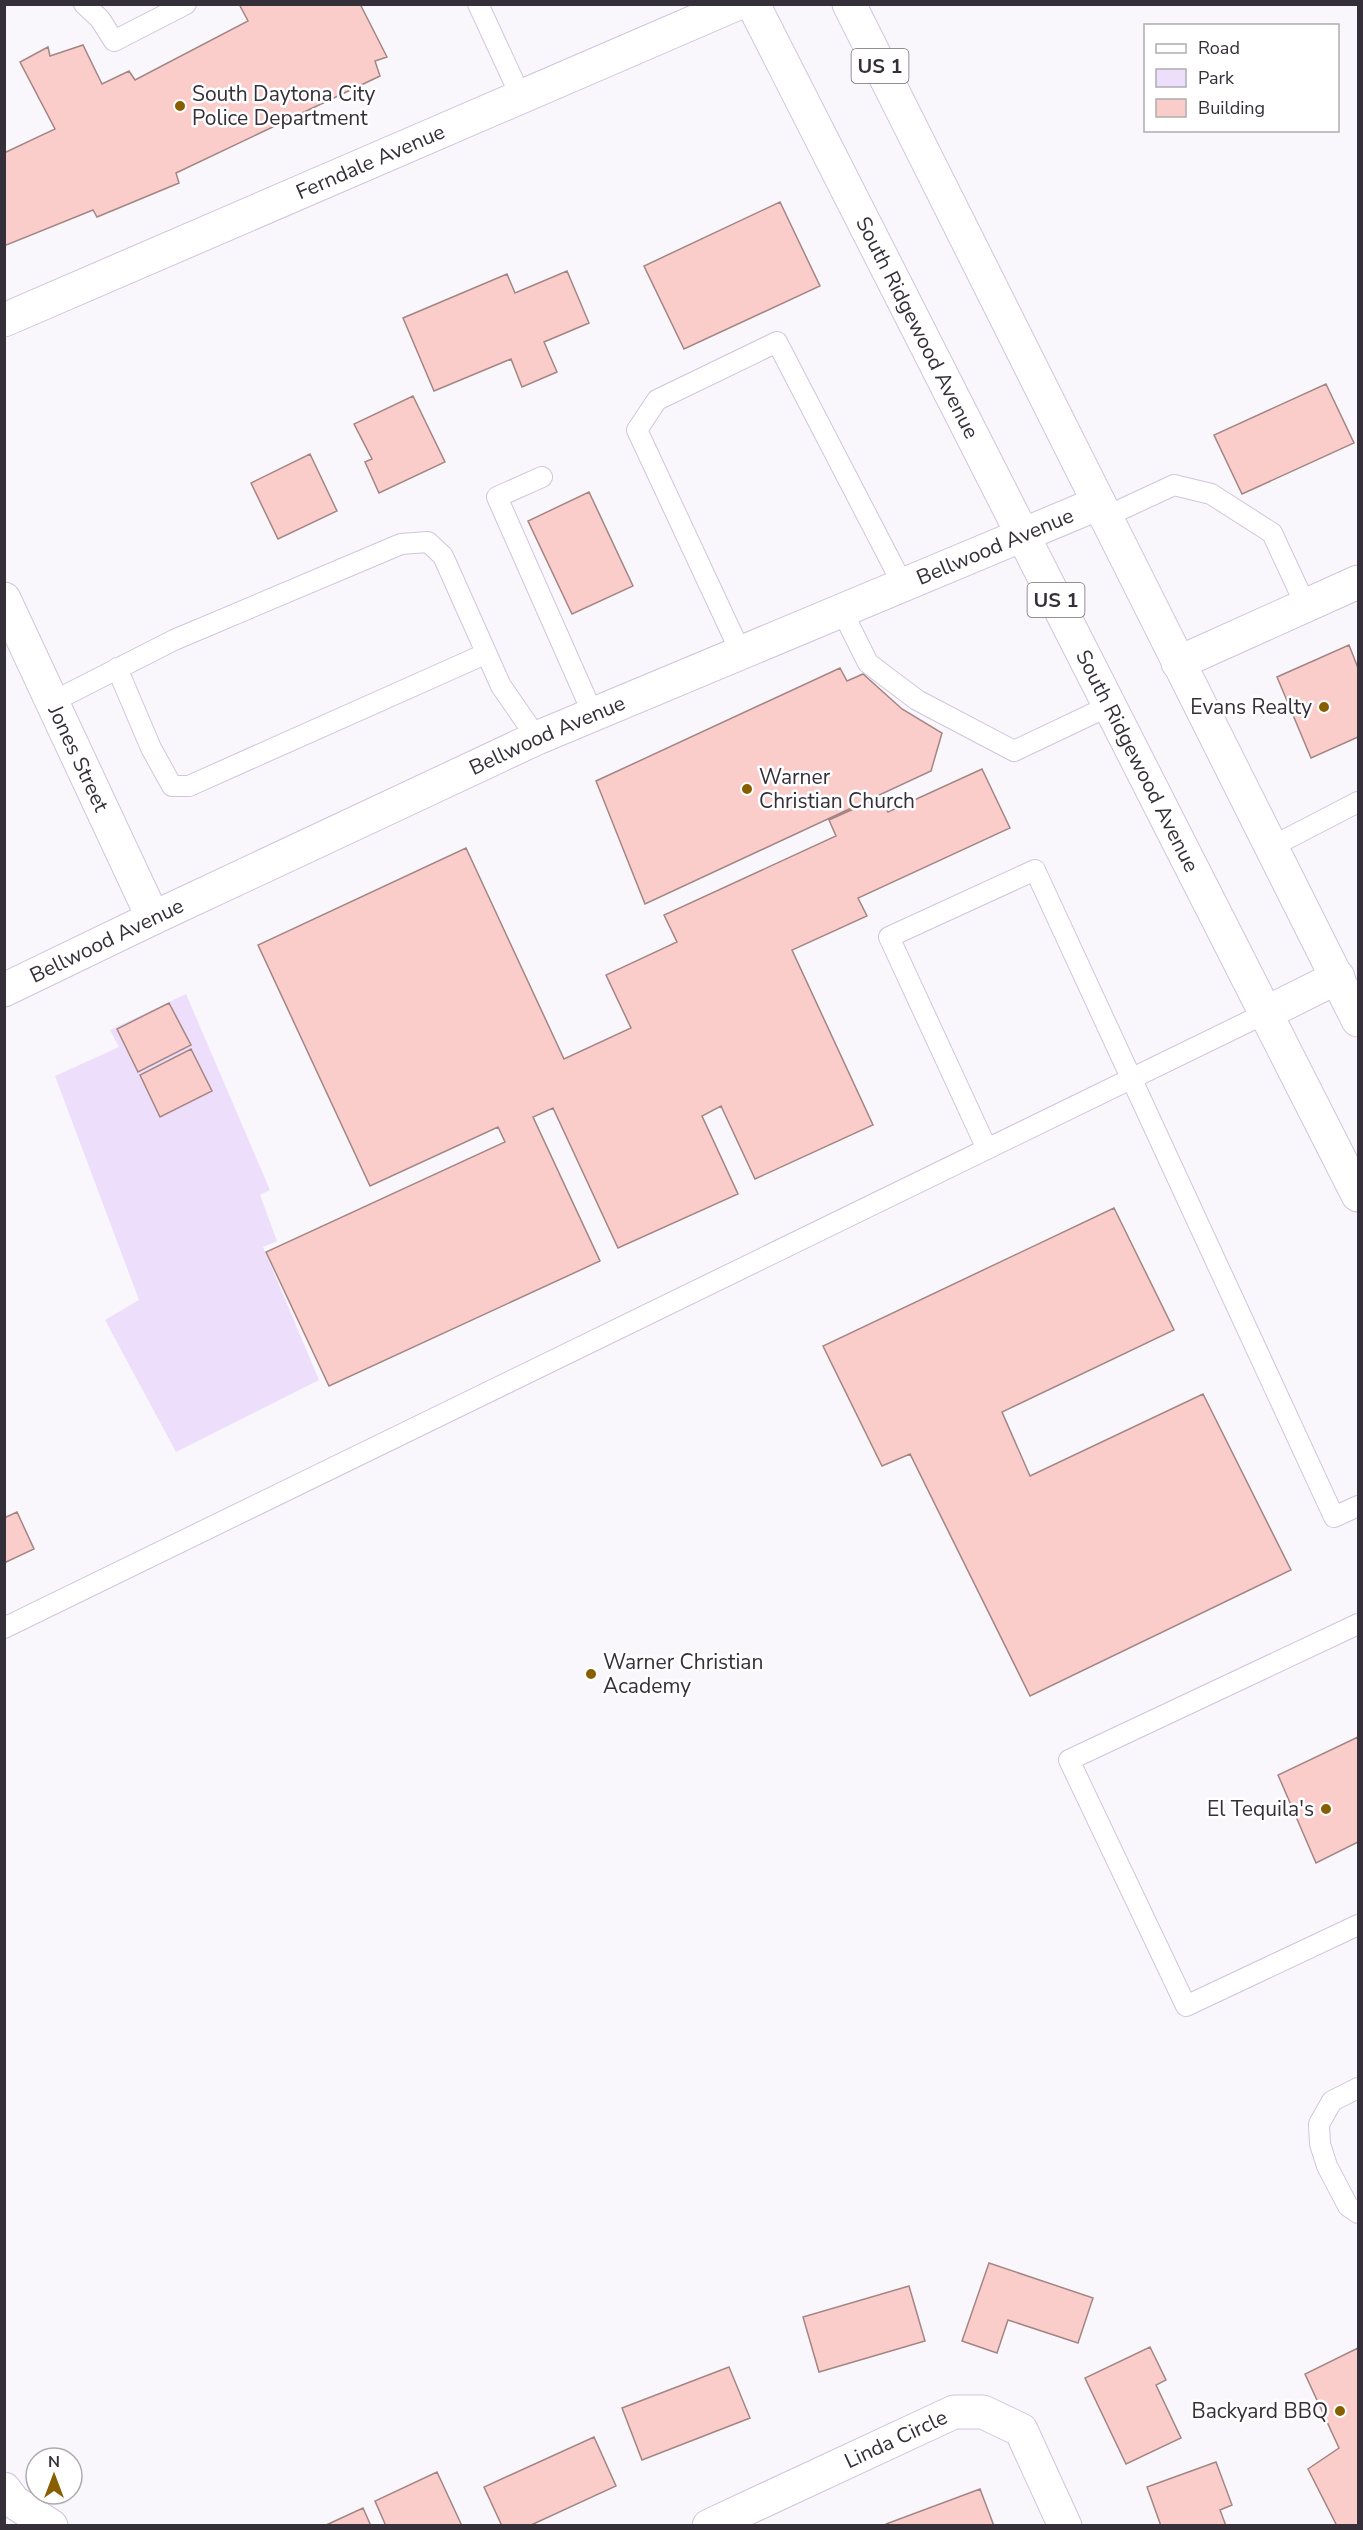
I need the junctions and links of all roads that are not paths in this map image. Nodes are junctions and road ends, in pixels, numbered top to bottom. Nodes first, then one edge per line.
1 (84, 4) edge
2 (186, 4) edge
3 (478, 4) edge
4 (736, 4) edge
5 (753, 4) edge
6 (849, 4) edge
7 (521, 97) junction
8 (4, 320) edge
9 (542, 477) dead end
10 (1102, 510) junction
11 (1023, 535) junction
12 (1359, 582) edge
13 (903, 585) junction
14 (4, 599) edge
15 (1306, 606) junction
16 (842, 611) junction
17 (741, 652) junction
18 (485, 654) junction
19 (1178, 663) junction
20 (117, 668) junction
21 (52, 702) junction
22 (1111, 705) junction
23 (593, 714) junction
24 (537, 738) junction
25 (1359, 802) edge
26 (1271, 847) junction
27 (153, 918) junction
28 (1338, 977) junction
29 (4, 990) edge
30 (1266, 1013) junction
31 (1359, 1020) edge
32 (1131, 1078) junction
33 (987, 1149) junction
34 (1359, 1195) edge
35 (1359, 1506) edge
36 (1359, 1624) edge
37 (4, 1628) edge
38 (1359, 1925) edge
39 (1359, 2088) edge
40 (1359, 2213) edge
41 (4, 2488) edge
42 (51, 2526) edge
43 (709, 2526) edge
44 (1065, 2526) edge

1 - 2 lane
3 - 7 lane
4 - 7 street, Ferndale Avenue
5 - 11 street, South Ridgewood Avenue / US 1
6 - 10 street, US 1
7 - 8 street, Ferndale Avenue
9 - 23 lane
10 - 11 street, Bellwood Avenue
10 - 15 lane
10 - 19 street, US 1
11 - 13 street, Bellwood Avenue
11 - 22 street, South Ridgewood Avenue / US 1
12 - 15 street
13 - 16 street, Bellwood Avenue
13 - 17 lane
14 - 21 street, Jones Street
15 - 19 street
16 - 17 street, Bellwood Avenue
16 - 22 lane
17 - 23 street, Bellwood Avenue
18 - 20 lane
18 - 20 lane
18 - 24 lane
19 - 26 street, US 1
20 - 21 lane
21 - 27 street, Jones Street
22 - 30 street, South Ridgewood Avenue / US 1
23 - 24 street, Bellwood Avenue
24 - 27 street, Bellwood Avenue
25 - 26 lane
26 - 28 street, US 1
27 - 29 street, Bellwood Avenue
28 - 30 street
28 - 31 street, US 1
30 - 32 lane
30 - 34 street, South Ridgewood Avenue / US 1
32 - 33 lane
32 - 33 lane
32 - 35 lane
33 - 37 lane
36 - 38 lane
39 - 40 lane
41 - 42 street
43 - 44 street, Linda Circle

